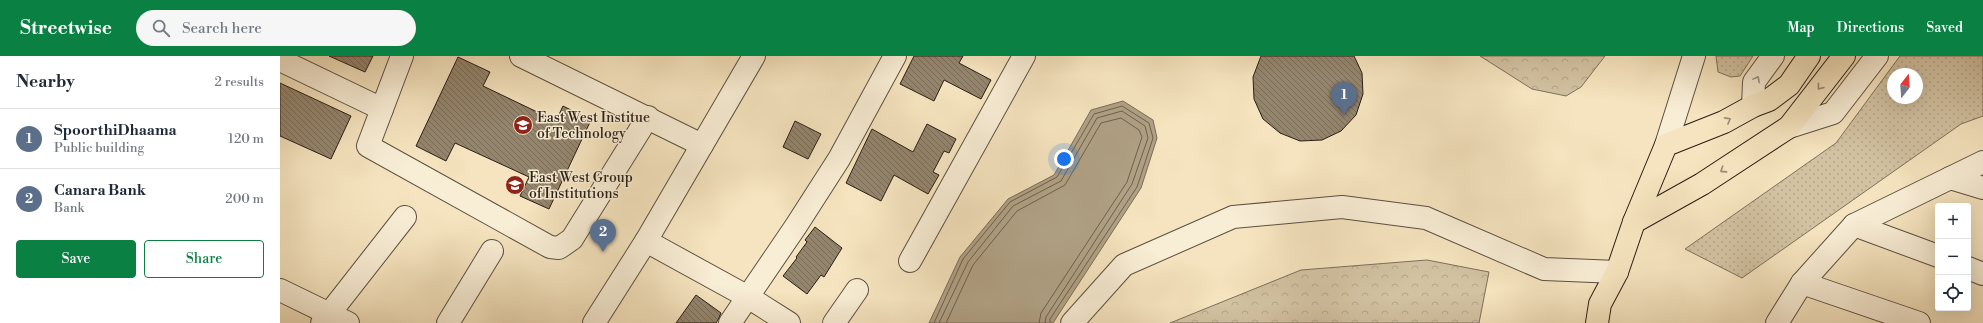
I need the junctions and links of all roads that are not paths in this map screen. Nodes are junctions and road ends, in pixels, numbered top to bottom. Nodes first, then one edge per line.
1 (402, 56) edge
2 (521, 56) edge
3 (754, 56) edge
4 (895, 56) edge
5 (1024, 56) edge
6 (1694, 56) edge
7 (1772, 56) edge
8 (1809, 56) edge
9 (1844, 56) edge
10 (1877, 56) edge
11 (280, 60) edge
12 (1753, 106) junction
13 (382, 109) junction
14 (648, 117) junction
15 (1789, 127) junction
16 (1666, 144) junction
17 (702, 145) junction
18 (1983, 162) edge
19 (1950, 178) junction
20 (1983, 188) edge
21 (405, 217) dead end
22 (1634, 222) junction
23 (1854, 224) junction
24 (646, 241) junction
25 (492, 251) dead end
26 (1935, 255) edge
27 (910, 260) dead end
28 (1971, 269) edge
29 (1617, 272) junction
30 (1983, 274) edge
31 (1802, 283) junction
32 (280, 290) edge
33 (857, 290) dead end
34 (748, 297) junction
35 (325, 318) edge
36 (1896, 319) edge
37 (348, 323) edge
38 (448, 323) edge
39 (594, 323) edge
40 (730, 323) edge
41 (789, 323) edge
42 (834, 323) edge
43 (1072, 323) edge
44 (1596, 323) edge
45 (1777, 323) edge
46 (1919, 323) edge

1 - 13 street
2 - 14 street
3 - 17 street
4 - 34 street
5 - 27 street
6 - 16 street
12 -> 7 street
8 - 12 main road
9 -> 15 main road
10 - 15 street
11 - 13 street
16 -> 12 main road
13 - 14 street
14 - 17 street
15 -> 22 main road
16 - 22 main road
17 - 24 street
18 - 19 street
19 - 20 street
19 - 23 street
21 - 35 street
22 - 29 main road
23 - 26 street
23 - 31 street
24 - 34 street
24 - 39 street
25 - 38 street
28 - 30 street
29 - 43 street
29 - 44 main road
31 - 36 street
31 - 45 street
32 - 35 street
33 - 42 street
34 - 40 street
34 - 41 street
35 - 37 street
36 - 46 street

